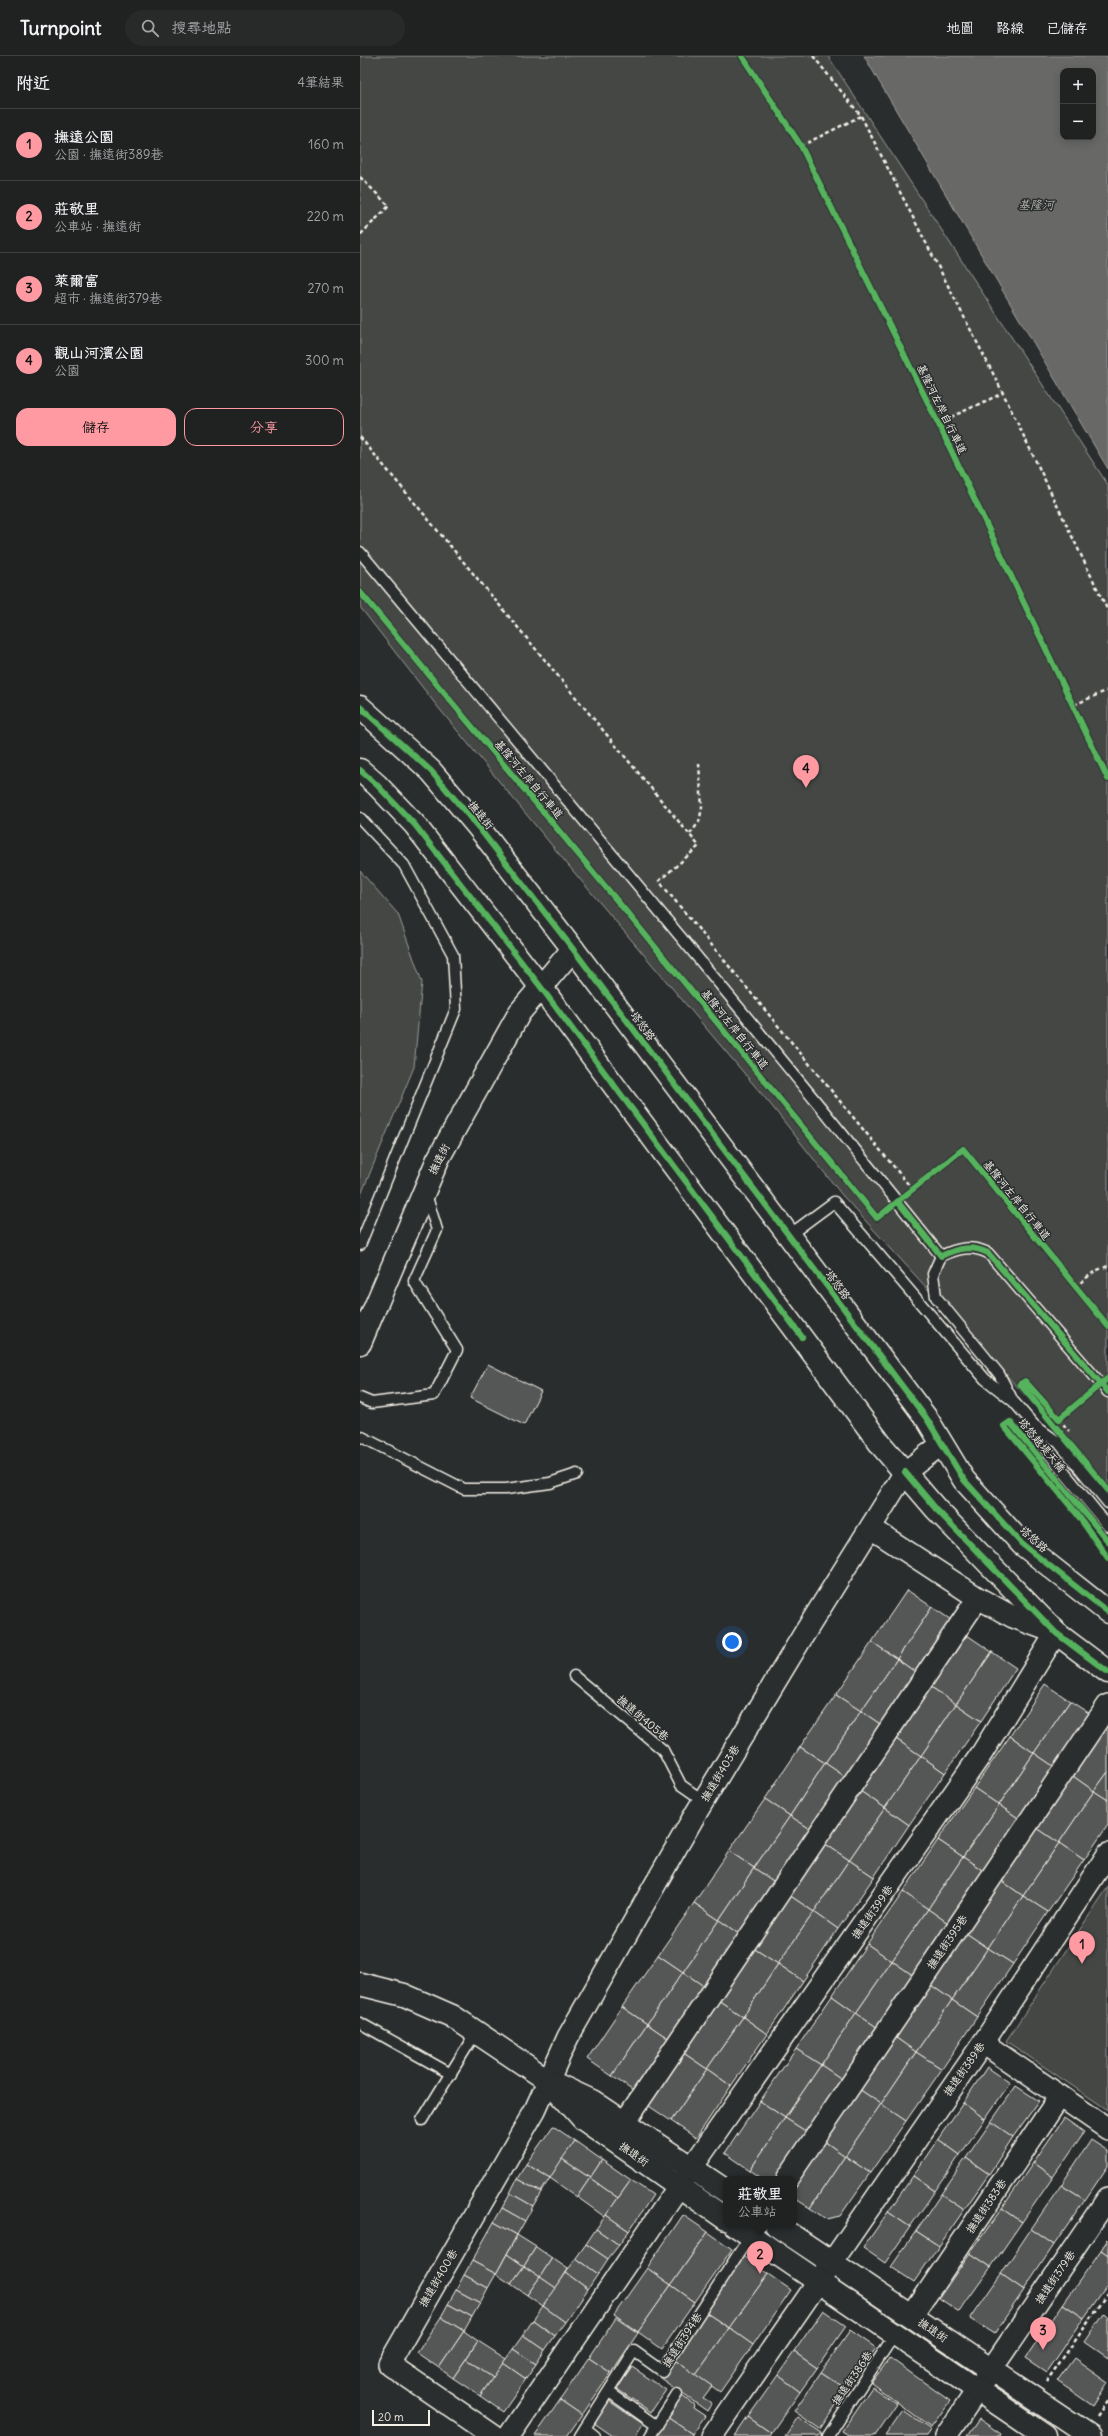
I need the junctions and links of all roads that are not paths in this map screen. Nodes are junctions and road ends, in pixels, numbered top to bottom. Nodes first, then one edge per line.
1 (360, 552) edge
2 (360, 707) edge
3 (360, 770) edge
4 (360, 818) edge
5 (573, 949) junction
6 (540, 986) junction
7 (424, 1190) junction
8 (787, 1236) junction
9 (360, 1245) edge
10 (941, 1256) junction
11 (360, 1344) edge
12 (1108, 1392) edge
13 (360, 1398) edge
14 (1013, 1401) junction
15 (1034, 1425) junction
16 (360, 1436) edge
17 (942, 1444) junction
18 (905, 1472) junction
19 (577, 1474) dead end
20 (1108, 1503) edge
21 (1108, 1526) edge
22 (871, 1528) junction
23 (978, 1598) junction
24 (1108, 1612) edge
25 (1056, 1633) junction
26 (1108, 1672) edge
27 (574, 1676) dead end
28 (1108, 1705) edge
29 (704, 1801) junction
30 (1108, 1854) edge
31 (360, 1984) edge
32 (360, 2023) edge
33 (476, 2032) junction
34 (983, 2043) junction
35 (451, 2074) junction
36 (549, 2081) junction
37 (1060, 2096) junction
38 (422, 2120) dead end
39 (624, 2122) junction
40 (1108, 2128) edge
41 (692, 2168) junction
42 (789, 2176) edge
43 (679, 2186) junction
44 (723, 2189) edge
45 (1108, 2198) edge
46 (723, 2217) edge
47 (780, 2228) edge
48 (742, 2230) edge
49 (830, 2262) junction
50 (816, 2282) junction
51 (912, 2316) junction
52 (895, 2334) junction
53 (992, 2370) junction
54 (977, 2390) junction
55 (609, 2392) junction
56 (677, 2394) dead end
57 (657, 2426) junction
58 (1092, 2429) edge
59 (582, 2432) edge
60 (494, 2436) edge
61 (509, 2436) edge
62 (595, 2436) edge
63 (650, 2436) edge
64 (712, 2436) edge
65 (828, 2436) edge
66 (946, 2436) edge
67 (1045, 2436) edge

1 - 10 lane
2 - 5 main road, 撫遠街
3 - 6 main road
4 - 9 lane
5 - 6 main road, 撫遠街
5 - 8 main road, 塔悠路
6 - 7 main road, 撫遠街
6 - 18 main road
7 - 11 main road, 撫遠街
7 - 13 lane
8 - 14 lane
8 - 17 main road, 塔悠路
10 - 12 lane
10 - 14 lane
14 - 15 lane
15 - 20 lane
15 - 21 lane
16 - 19 lane
17 - 18 street
17 - 24 main road, 塔悠路
18 - 22 street, 撫遠街403巷
18 - 25 main road
22 - 23 street
22 - 29 street, 撫遠街403巷
23 - 25 street
23 - 39 street
25 - 26 main road
25 - 41 street, 撫遠街399巷
27 - 29 lane, 撫遠街405巷
28 - 42 street, 撫遠街395巷
29 - 36 street, 撫遠街403巷
30 - 34 street, 撫遠街389巷
31 - 33 main road, 撫遠街
32 - 35 lane
33 - 35 lane
33 - 36 main road, 撫遠街
34 - 37 street
34 - 49 street, 撫遠街389巷
35 - 38 lane
36 - 39 main road, 撫遠街
36 - 43 main road, 撫遠街
36 - 60 street, 撫遠街400巷
37 - 40 street
37 - 51 street, 撫遠街383巷
39 - 41 main road, 撫遠街
41 - 43 street, 撫遠街399巷
41 - 44 main road, 撫遠街
43 - 46 main road, 撫遠街
43 - 61 street
45 - 53 street, 撫遠街379巷
47 - 49 main road, 撫遠街
48 - 50 main road
48 - 55 lane, 撫遠街394巷
49 - 50 street, 撫遠街389巷
49 - 51 main road, 撫遠街
50 - 52 main road
50 - 64 street
51 - 53 main road, 撫遠街
52 - 54 main road
52 - 65 lane, 撫遠街386巷
53 - 54 street, 撫遠街379巷
53 - 58 main road, 撫遠街
54 - 66 street, 撫遠街379巷
54 - 67 main road
55 - 57 lane
55 - 59 lane, 撫遠街394巷
56 - 57 lane
57 - 63 lane
59 - 62 lane

